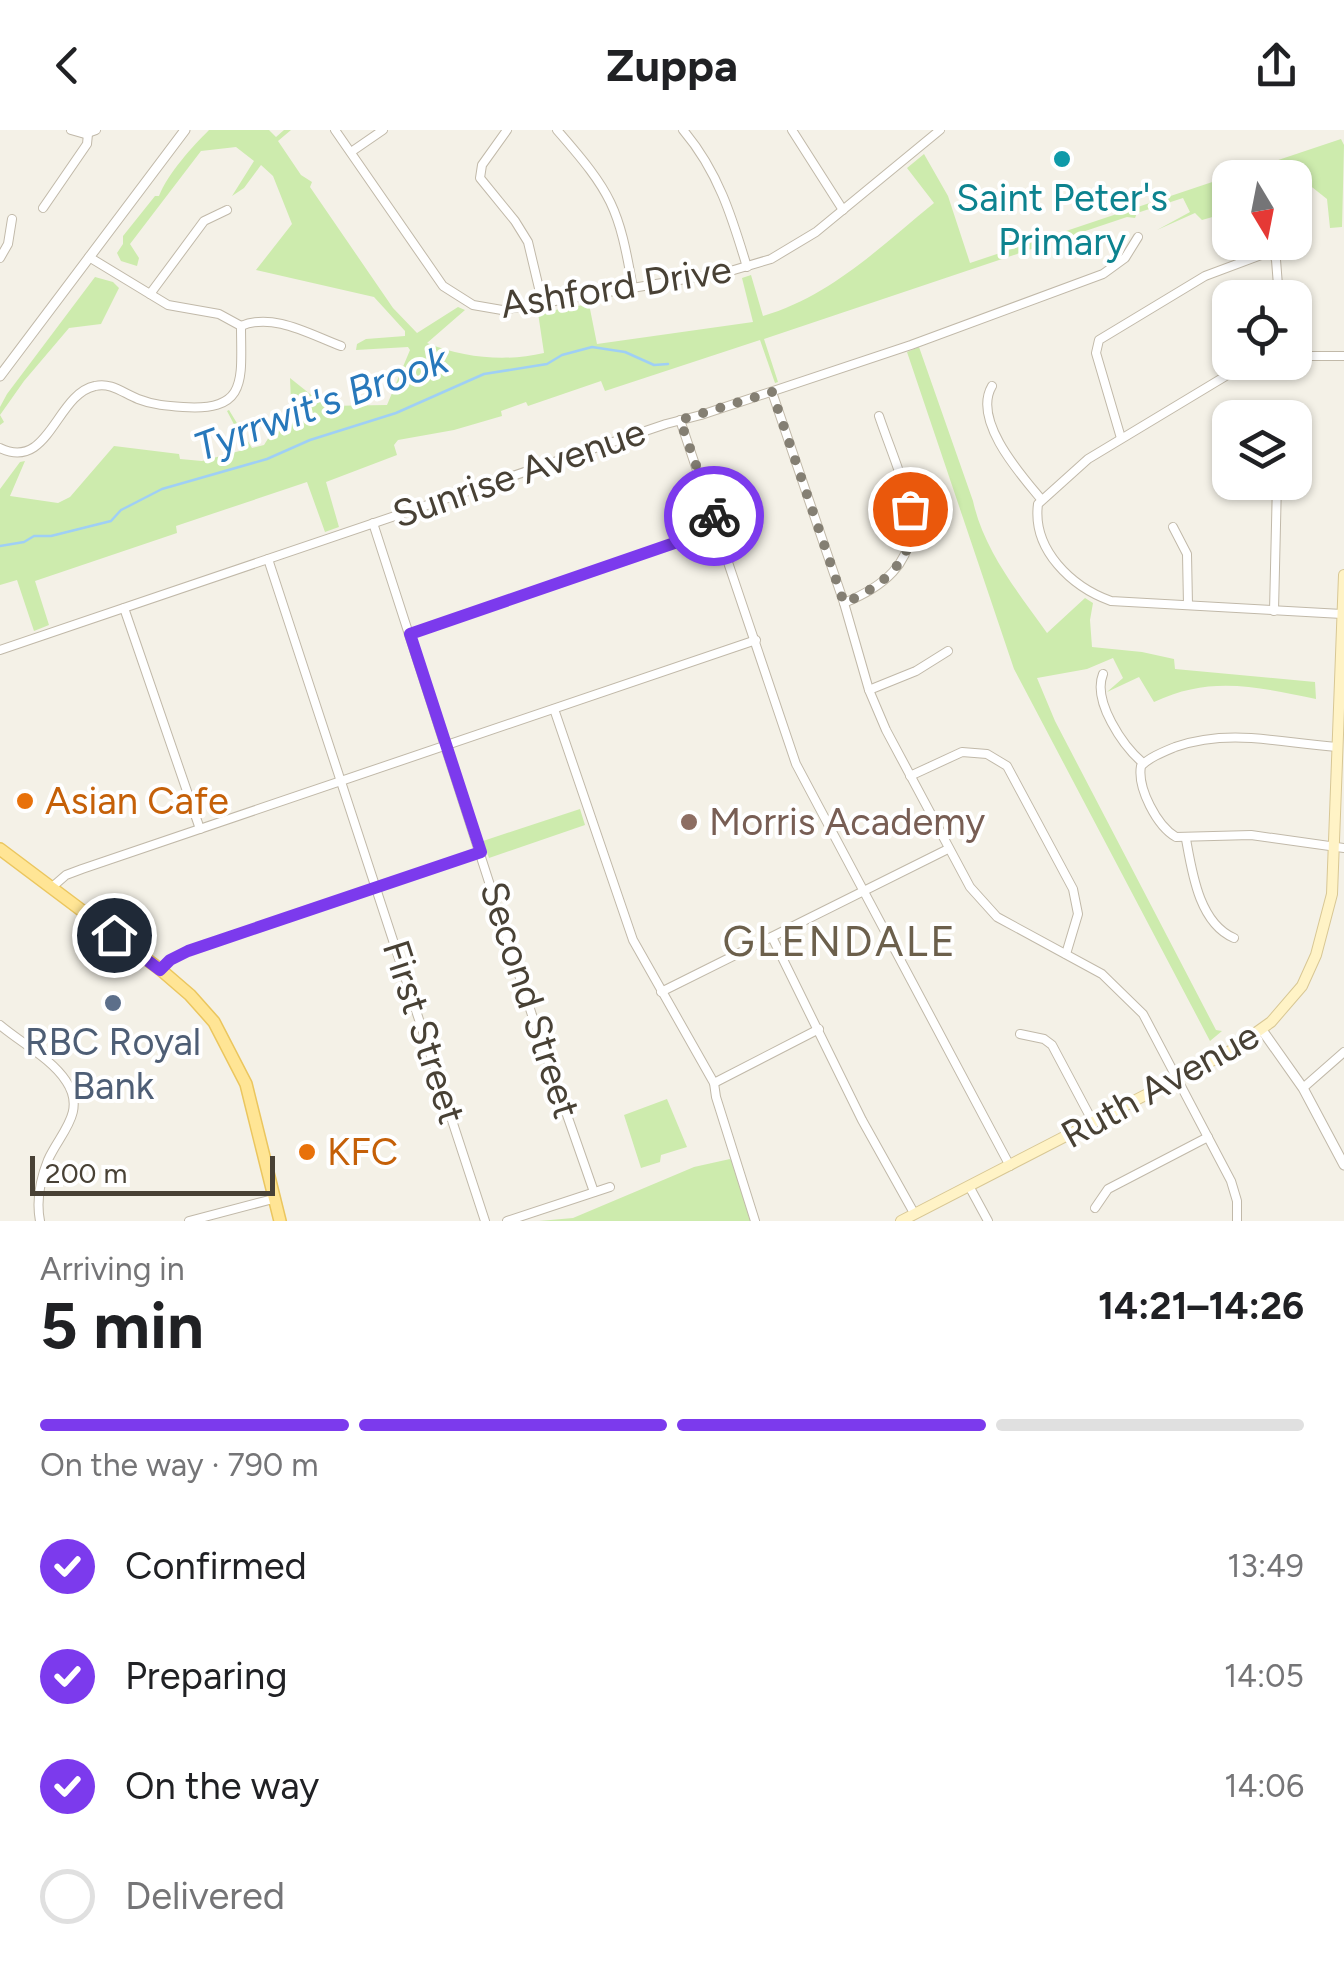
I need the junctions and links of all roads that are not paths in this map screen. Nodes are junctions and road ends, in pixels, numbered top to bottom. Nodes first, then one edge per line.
1 (71, 130) edge
2 (184, 130) edge
3 (335, 130) edge
4 (382, 130) edge
5 (507, 130) edge
6 (557, 130) edge
7 (683, 130) edge
8 (792, 130) edge
9 (940, 130) edge
10 (92, 132) edge
11 (927, 134) edge
12 (351, 152) junction
13 (43, 208) dead end
14 (227, 210) dead end
15 (842, 210) junction
16 (12, 219) dead end
17 (1138, 238) dead end
18 (90, 257) junction
19 (0, 258) edge
20 (1242, 260) edge
21 (747, 268) junction
22 (633, 289) junction
23 (150, 294) junction
24 (543, 304) junction
25 (242, 326) junction
26 (341, 346) dead end
27 (1312, 356) edge
28 (1344, 356) edge
29 (0, 376) edge
30 (1219, 380) edge
31 (992, 386) dead end
32 (772, 392) junction
33 (879, 416) dead end
34 (680, 420) junction
35 (1121, 438) junction
36 (0, 448) edge
37 (1041, 499) junction
38 (1277, 500) edge
39 (373, 523) junction
40 (718, 528) junction
41 (1173, 528) dead end
42 (268, 559) junction
43 (1344, 575) edge
44 (844, 603) junction
45 (1188, 605) junction
46 (124, 608) junction
47 (1274, 611) junction
48 (1342, 614) edge
49 (410, 634) junction
50 (756, 640) junction
51 (0, 650) edge
52 (948, 651) dead end
53 (1103, 674) dead end
54 (869, 690) junction
55 (554, 708) junction
56 (446, 745) junction
57 (1337, 747) junction
58 (1143, 763) junction
59 (910, 776) junction
60 (340, 780) junction
61 (200, 829) junction
62 (1186, 838) junction
63 (1339, 847) edge
64 (0, 849) edge
65 (948, 849) junction
66 (481, 852) junction
67 (376, 887) junction
68 (51, 888) junction
69 (866, 890) junction
70 (772, 937) junction
71 (1234, 938) dead end
72 (1066, 954) junction
73 (160, 970) junction
74 (660, 992) junction
75 (0, 1025) edge
76 (819, 1030) junction
77 (1262, 1030) junction
78 (1020, 1034) dead end
79 (1344, 1052) edge
80 (1178, 1079) junction
81 (714, 1083) junction
82 (1303, 1088) junction
83 (1094, 1124) junction
84 (1208, 1137) junction
85 (1344, 1165) edge
86 (1010, 1166) junction
87 (970, 1186) junction
88 (610, 1188) dead end
89 (594, 1192) junction
90 (274, 1199) junction
91 (1095, 1208) dead end
92 (914, 1213) junction
93 (40, 1221) edge
94 (189, 1221) edge
95 (280, 1221) edge
96 (486, 1221) edge
97 (506, 1221) edge
98 (756, 1221) edge
99 (901, 1221) edge
100 (988, 1221) edge
101 (1237, 1221) edge

1 - 10 street
2 - 18 street
3 - 12 street, Ashford Drive
4 - 12 street
5 - 24 street
6 - 22 street
7 - 21 street
8 - 15 street
9 - 11 street, Ashford Drive
10 - 13 street
11 - 15 street, Ashford Drive
12 - 24 street, Ashford Drive
14 - 23 street
15 - 21 street, Ashford Drive
16 - 19 street
17 - 32 street, Sunrise Avenue
18 - 23 street
18 - 29 street
20 - 35 street
21 - 22 street, Ashford Drive
22 - 24 street, Ashford Drive
23 - 25 street
25 - 26 street
25 - 36 street
27 - 28 street
30 - 35 street
31 - 37 street
32 - 34 street, Sunrise Avenue
32 - 44 street
33 - 44 street
34 - 39 street, Sunrise Avenue
34 - 40 street
35 - 37 street
37 - 45 street
38 - 47 street
39 - 42 street, Sunrise Avenue
39 - 49 street, Second Street
40 - 49 street
40 - 50 street
41 - 45 street
42 - 46 street, Sunrise Avenue
42 - 60 street, First Street
43 - 48 main road, Ruth Avenue
44 - 54 street
45 - 47 street
46 - 51 street, Sunrise Avenue
46 - 61 street
47 - 48 street
48 - 57 main road, Ruth Avenue
49 - 56 street, Second Street
50 - 55 street
50 - 69 street
52 - 54 street
53 - 58 street
54 - 59 street
55 - 56 street
55 - 74 street
56 - 60 street
56 - 66 street, Second Street
57 - 58 street
57 - 63 main road, Ruth Avenue
58 - 62 street
59 - 65 street
59 - 72 street
60 - 61 street
60 - 67 street, First Street
61 - 68 street
62 - 63 street
62 - 71 street
63 - 77 main road, Ruth Avenue
64 - 68 main road
65 - 69 street
65 - 72 street
66 - 67 street
66 - 89 street, Second Street
67 - 73 street
67 - 96 street, First Street
68 - 73 main road
69 - 70 street
69 - 86 street
70 - 74 street
70 - 76 street
72 - 80 street
73 - 90 main road
74 - 81 street
75 - 93 street
76 - 81 street
76 - 92 street
77 - 80 main road, Ruth Avenue
77 - 82 street
78 - 83 street
79 - 82 street
80 - 83 main road, Ruth Avenue
80 - 84 street
81 - 98 street
82 - 85 street
83 - 86 main road, Ruth Avenue
84 - 91 street
84 - 101 street
86 - 87 main road, Ruth Avenue
87 - 92 main road, Ruth Avenue
87 - 100 street
88 - 89 street
89 - 97 street
90 - 94 street
90 - 95 main road
92 - 99 main road, Ruth Avenue

